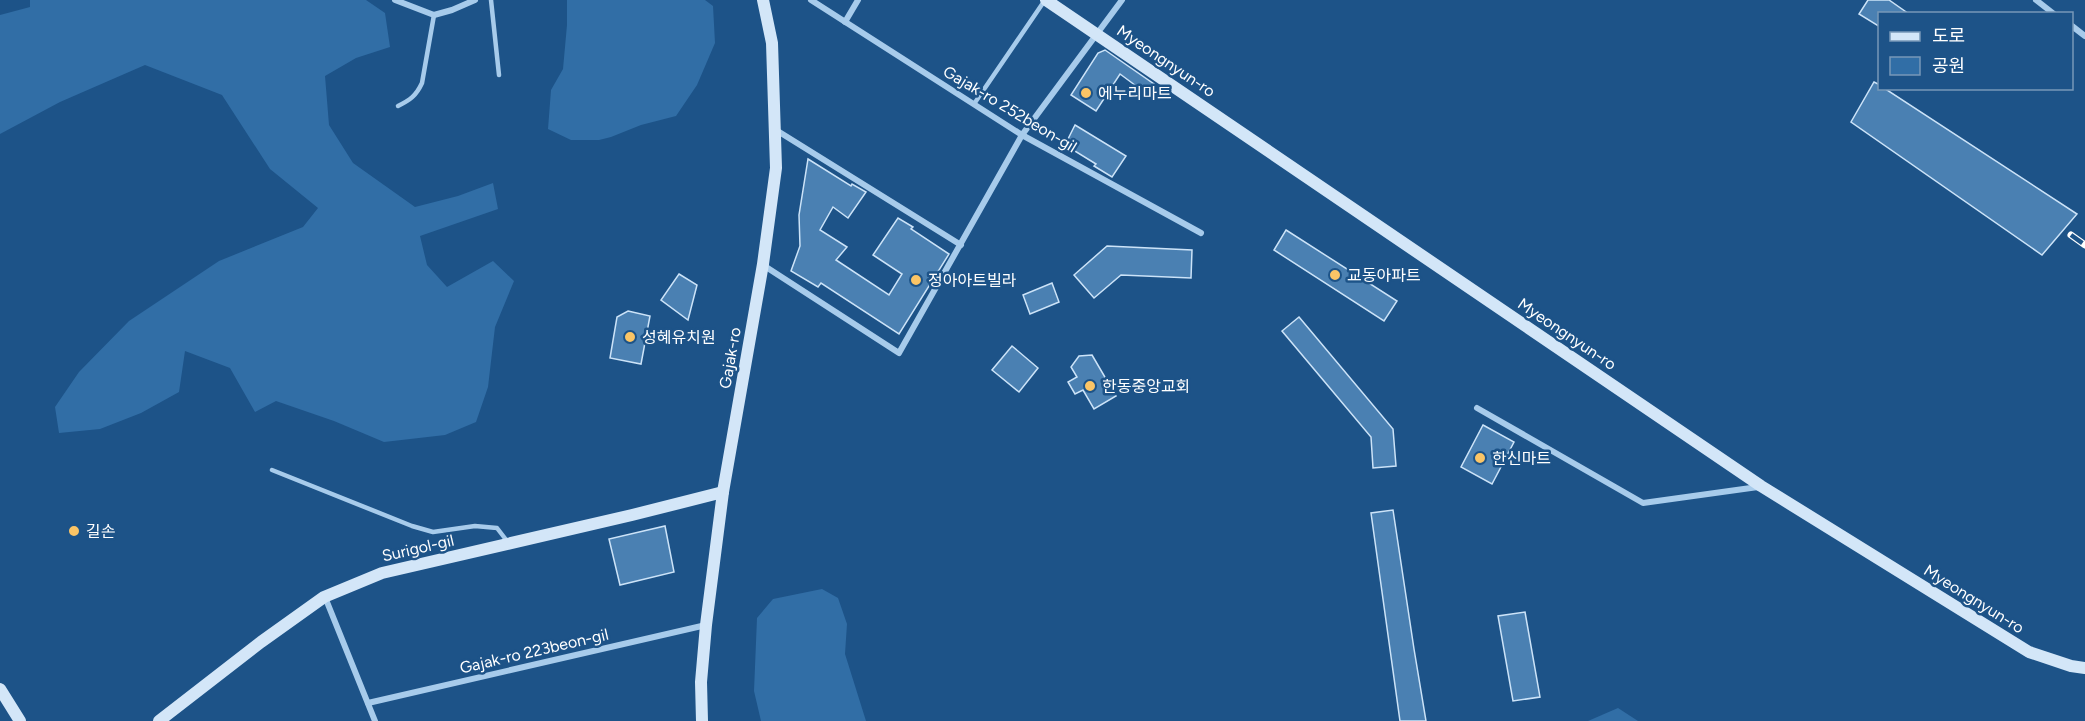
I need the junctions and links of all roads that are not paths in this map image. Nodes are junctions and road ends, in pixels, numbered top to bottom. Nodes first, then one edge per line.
1 (395, 0) edge
2 (475, 0) edge
3 (491, 0) edge
4 (764, 0) edge
5 (811, 0) edge
6 (858, 0) edge
7 (1045, 0) edge
8 (1122, 0) edge
9 (2036, 0) edge
10 (2051, 12) edge
11 (434, 15) junction
12 (845, 22) junction
13 (2073, 27) edge
14 (1097, 35) junction
15 (2085, 36) edge
16 (500, 75) dead end
17 (974, 104) junction
18 (398, 106) dead end
19 (775, 130) junction
20 (1022, 135) junction
21 (1201, 233) dead end
22 (961, 245) junction
23 (763, 264) junction
24 (1477, 408) dead end
25 (272, 470) dead end
26 (1761, 486) junction
27 (723, 492) junction
28 (508, 544) junction
29 (324, 597) junction
30 (706, 625) junction
31 (2085, 668) edge
32 (0, 689) edge
33 (368, 703) junction
34 (20, 721) edge
35 (159, 721) edge
36 (375, 721) edge
37 (702, 721) edge

1 - 11 street
2 - 11 street
3 - 16 lane
4 - 19 street, Gajak-ro
5 - 12 street, Gajak-ro 252beon-gil
6 - 12 street
7 - 14 street, Myeongnyun-ro
7 - 17 lane
8 - 14 street
9 - 10 street
11 - 18 lane
12 - 17 street, Gajak-ro 252beon-gil
13 - 15 street
14 - 20 street
14 - 26 street, Myeongnyun-ro
17 - 20 street, Gajak-ro 252beon-gil
19 - 22 street
19 - 23 street, Gajak-ro
20 - 21 street, Gajak-ro 252beon-gil
20 - 22 street
22 - 23 street
23 - 27 street, Gajak-ro
24 - 26 street
25 - 28 lane
26 - 31 street, Myeongnyun-ro
27 - 28 street, Surigol-gil
27 - 30 street, Gajak-ro
28 - 29 street, Surigol-gil
29 - 33 street
29 - 35 street, Surigol-gil
30 - 33 street, Gajak-ro 223beon-gil
30 - 37 street, Gajak-ro
32 - 34 street
33 - 36 street

